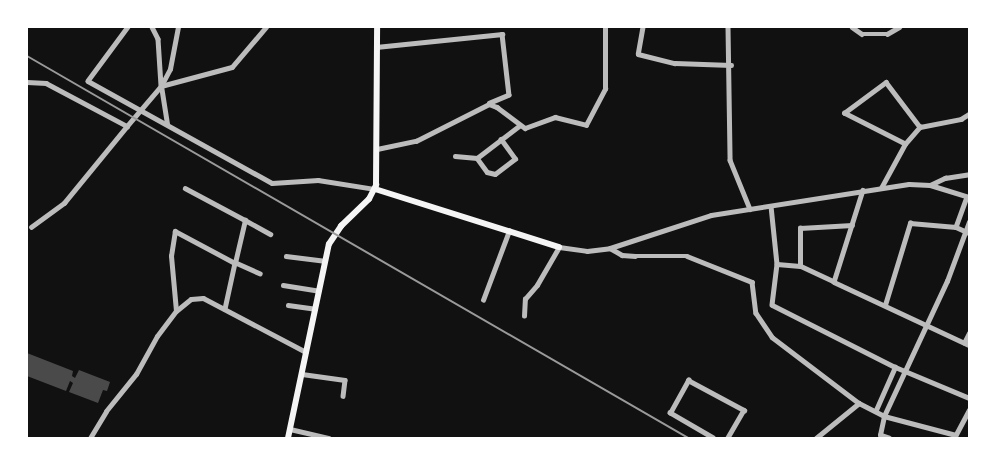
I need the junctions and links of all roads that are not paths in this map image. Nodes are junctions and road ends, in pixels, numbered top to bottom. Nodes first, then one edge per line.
1 (128, 27) edge
2 (152, 27) edge
3 (178, 27) edge
4 (266, 27) edge
5 (376, 27) edge
6 (605, 27) edge
7 (643, 27) edge
8 (728, 27) edge
9 (852, 27) edge
10 (899, 27) edge
11 (376, 47) junction
12 (731, 65) junction
13 (27, 82) edge
14 (160, 86) junction
15 (489, 104) junction
16 (140, 109) junction
17 (969, 114) edge
18 (167, 124) junction
19 (127, 126) junction
20 (519, 126) junction
21 (920, 127) junction
22 (501, 140) junction
23 (905, 144) junction
24 (377, 149) junction
25 (455, 156) dead end
26 (477, 158) junction
27 (969, 174) edge
28 (930, 185) junction
29 (185, 188) dead end
30 (881, 188) junction
31 (375, 189) junction
32 (863, 190) junction
33 (968, 197) edge
34 (771, 206) junction
35 (750, 209) junction
36 (245, 220) junction
37 (969, 222) edge
38 (852, 225) junction
39 (31, 227) dead end
40 (956, 227) junction
41 (509, 231) junction
42 (967, 232) edge
43 (270, 234) dead end
44 (559, 248) junction
45 (610, 248) junction
46 (286, 256) dead end
47 (324, 261) junction
48 (235, 263) junction
49 (777, 264) junction
50 (800, 266) junction
51 (260, 274) dead end
52 (834, 282) junction
53 (282, 285) dead end
54 (319, 291) junction
55 (483, 300) dead end
56 (288, 305) dead end
57 (772, 305) joint
58 (885, 305) junction
59 (225, 309) junction
60 (315, 309) junction
61 (176, 311) junction
62 (524, 316) dead end
63 (925, 325) junction
64 (969, 333) edge
65 (967, 344) edge
66 (306, 352) junction
67 (895, 367) junction
68 (904, 370) junction
69 (302, 374) junction
70 (342, 396) dead end
71 (969, 398) edge
72 (859, 404) junction
73 (876, 410) junction
74 (969, 410) edge
75 (884, 416) junction
76 (290, 429) junction
77 (879, 436) edge
78 (955, 436) edge
79 (90, 438) edge
80 (288, 438) edge
81 (330, 438) edge
82 (713, 438) edge
83 (728, 438) edge
84 (816, 438) edge
85 (889, 438) edge

1 - 16 street
2 - 14 street
3 - 14 street
4 - 14 street
5 - 11 main road
6 - 20 street
7 - 12 street
8 - 12 street
9 - 10 street
11 - 15 street
11 - 24 main road
12 - 35 street
13 - 19 street
14 - 16 street
14 - 18 street
15 - 20 street
15 - 24 street
16 - 18 street
16 - 19 street
17 - 21 street
18 - 31 street
19 - 39 street
20 - 22 street
21 - 23 street
21 - 23 street
22 - 26 street
22 - 26 street
23 - 30 street
24 - 31 main road
25 - 26 street
27 - 28 street
28 - 30 street
28 - 33 street
29 - 36 street
30 - 32 street
31 - 41 main road
31 - 47 main road
32 - 34 street
32 - 38 street
33 - 40 street
34 - 35 street
34 - 49 street
35 - 45 street
36 - 43 street
36 - 48 street
37 - 42 street
38 - 50 street
38 - 52 street
40 - 42 street
40 - 58 street
41 - 44 main road
41 - 55 street
42 - 63 street
44 - 45 street
44 - 62 street
45 - 72 street
46 - 47 street
47 - 54 main road
48 - 51 street
48 - 59 street
48 - 61 street
49 - 50 street
49 - 57 street
50 - 52 street
52 - 58 street
53 - 54 street
54 - 60 main road
56 - 60 street
57 - 67 street
58 - 63 street
59 - 61 street
59 - 66 street
60 - 66 main road
61 - 79 street
63 - 65 street
63 - 68 street
64 - 65 street
66 - 69 main road
67 - 68 street
67 - 73 street
68 - 71 street
68 - 75 street
69 - 70 street
69 - 76 main road
72 - 73 street
72 - 84 street
73 - 75 street
74 - 78 street
75 - 77 street
75 - 78 street
76 - 80 main road
76 - 81 street
77 - 85 street
82 - 83 street

